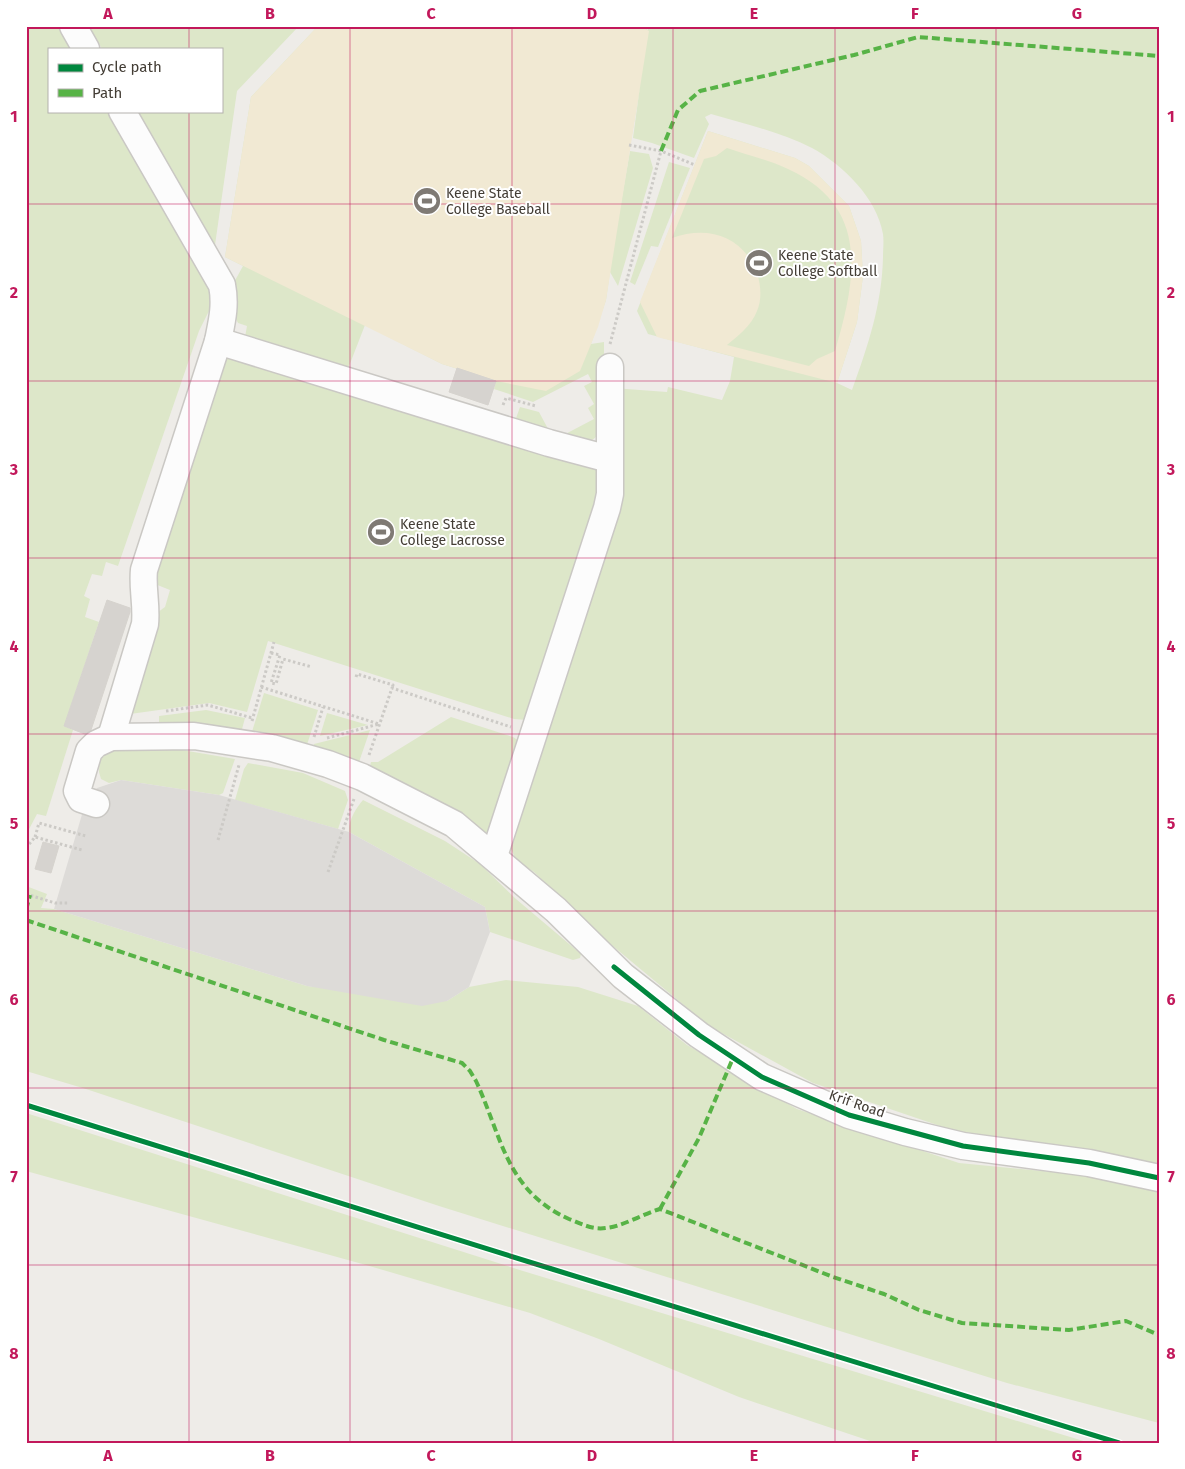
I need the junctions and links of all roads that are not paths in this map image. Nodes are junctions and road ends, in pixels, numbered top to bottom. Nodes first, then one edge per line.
1 (73, 26) edge
2 (85, 48) edge
3 (123, 112) edge
4 (218, 341) junction
5 (610, 367) road end
6 (609, 460) junction
7 (111, 737) junction
8 (96, 804) dead end
9 (494, 856) junction
10 (1159, 1178) edge

1 - 2 street
3 - 4 street
4 - 6 street
4 - 7 street
5 - 6 street
6 - 9 street
7 - 8 street
7 - 9 street, Krif Road
9 - 10 street, Krif Road

